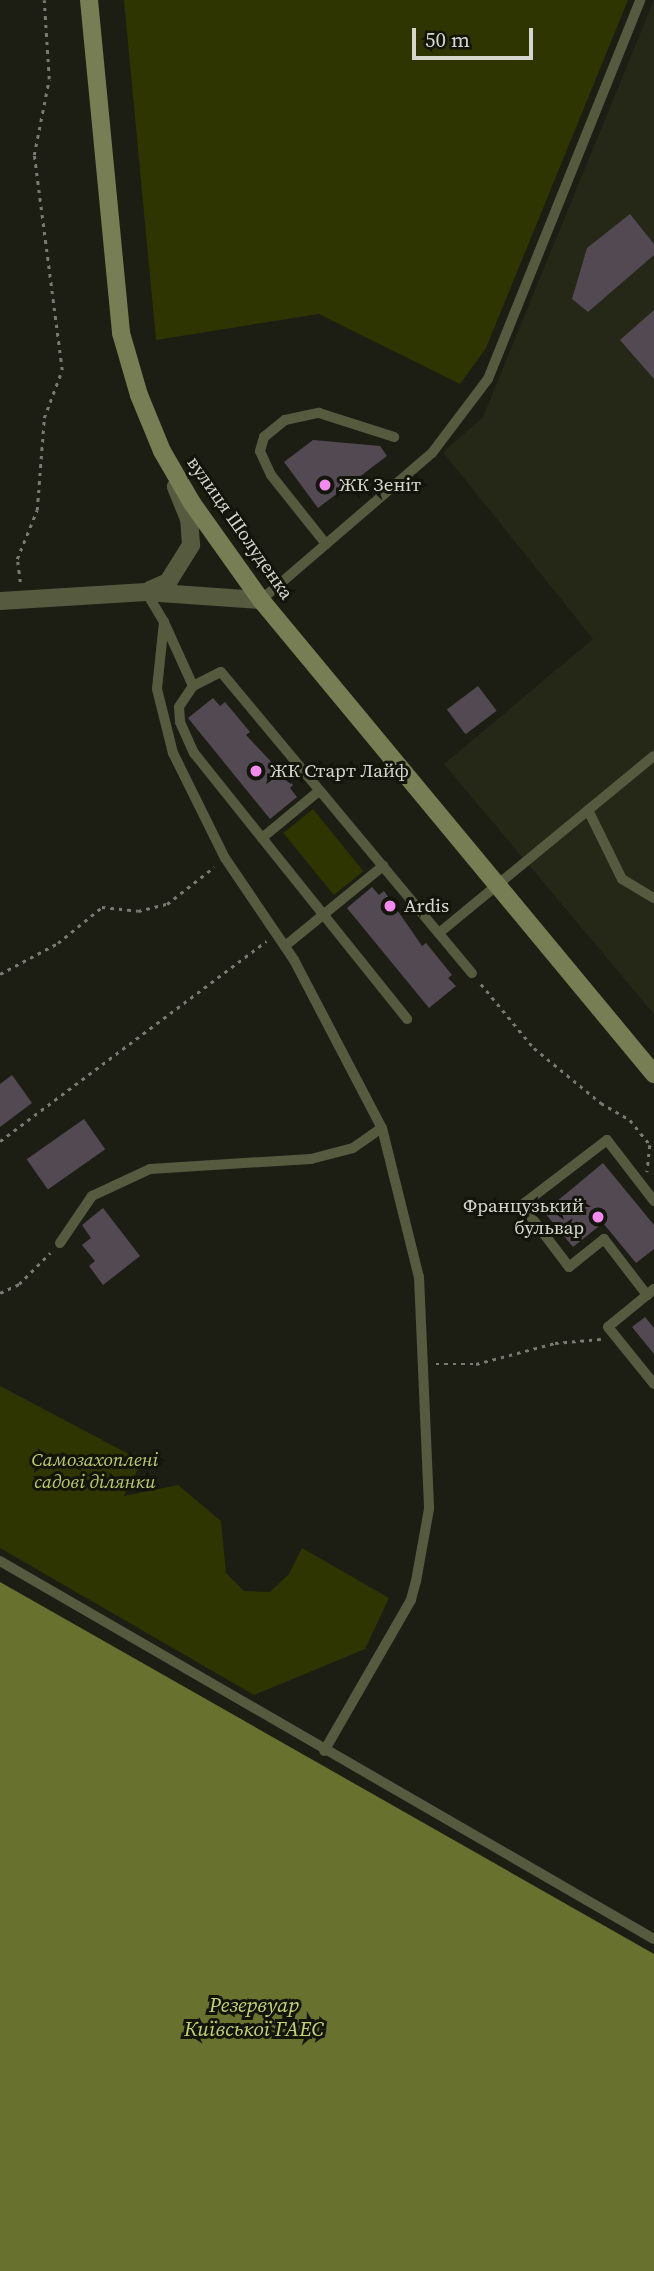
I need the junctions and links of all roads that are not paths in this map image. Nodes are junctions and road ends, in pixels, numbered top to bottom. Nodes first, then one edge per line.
1 (89, 0) edge
2 (639, 0) edge
3 (394, 437) dead end
4 (162, 451) junction
5 (326, 544) junction
6 (146, 592) junction
7 (261, 600) junction
8 (0, 601) edge
9 (164, 622) junction
10 (193, 686) junction
11 (654, 756) edge
12 (319, 791) junction
13 (588, 810) junction
14 (262, 838) junction
15 (383, 866) junction
16 (498, 884) junction
17 (654, 898) edge
18 (324, 915) junction
19 (439, 933) junction
20 (285, 946) junction
21 (472, 973) road end
22 (407, 1019) dead end
23 (654, 1074) edge
24 (382, 1128) junction
25 (654, 1181) edge
26 (645, 1189) junction
27 (654, 1200) edge
28 (60, 1243) road end
29 (650, 1292) edge
30 (654, 1384) edge
31 (0, 1561) edge
32 (324, 1751) junction
33 (654, 1939) edge

1 - 4 main road, вулиця Шолуденка
2 - 5 lane
3 - 5 lane
4 - 6 street
4 - 7 main road, вулиця Шолуденка
5 - 7 lane
6 - 7 street
6 - 8 street
6 - 9 lane
7 - 16 main road, вулиця Шолуденка
9 - 10 lane
9 - 20 lane
10 - 12 lane
10 - 14 lane
11 - 13 lane
12 - 14 lane
12 - 15 lane
13 - 16 lane
13 - 17 lane
14 - 18 lane
15 - 18 lane
15 - 19 lane
16 - 19 lane
16 - 23 main road, вулиця Шолуденка
18 - 20 lane
18 - 22 lane
19 - 21 lane
20 - 24 lane
24 - 28 lane
24 - 32 lane
25 - 26 lane
26 - 27 lane
26 - 29 lane
29 - 30 lane
31 - 32 lane
32 - 33 lane

